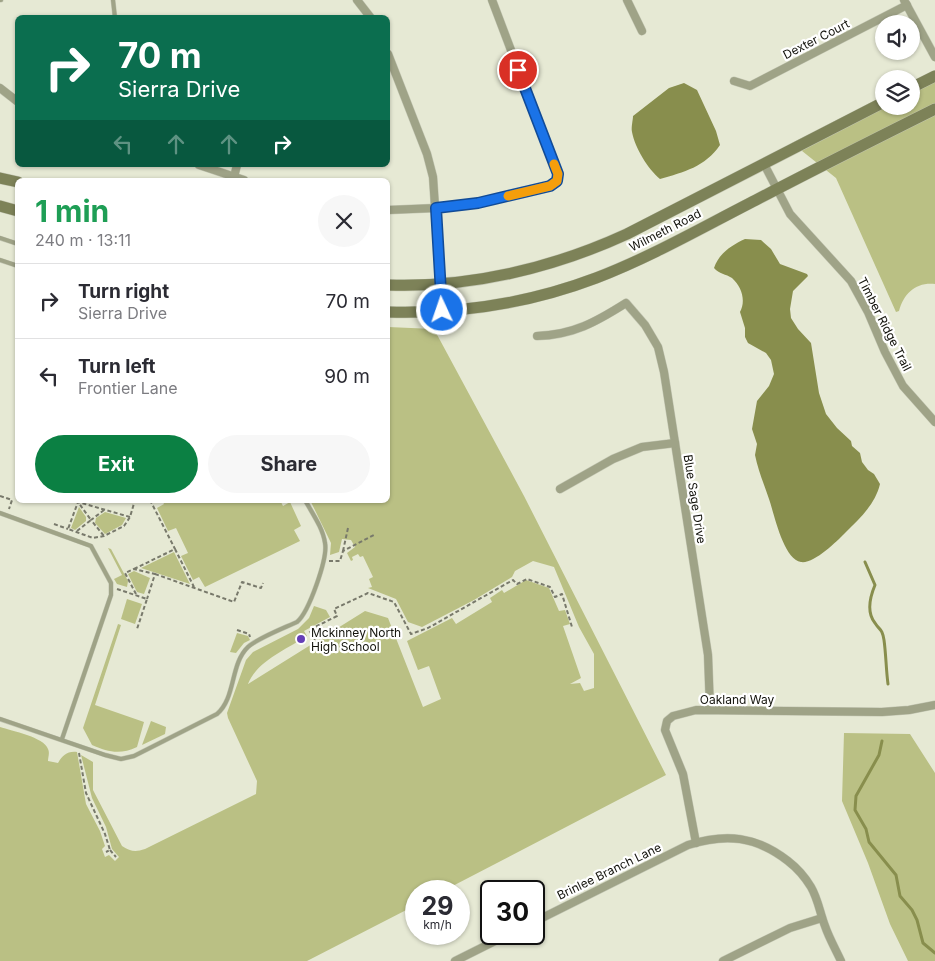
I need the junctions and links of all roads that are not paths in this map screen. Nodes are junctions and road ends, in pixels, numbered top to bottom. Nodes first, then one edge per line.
1 (113, 0) edge
2 (357, 0) edge
3 (492, 0) edge
4 (627, 0) edge
5 (905, 2) edge
6 (114, 15) edge
7 (369, 15) edge
8 (642, 31) dead end
9 (935, 57) edge
10 (390, 59) edge
11 (935, 76) edge
12 (734, 81) dead end
13 (920, 84) edge
14 (0, 89) edge
15 (15, 100) edge
16 (875, 107) edge
17 (935, 108) edge
18 (764, 164) junction
19 (205, 167) edge
20 (236, 167) edge
21 (234, 176) junction
22 (0, 178) edge
23 (239, 178) edge
24 (15, 181) edge
25 (776, 189) junction
26 (0, 206) edge
27 (436, 208) junction
28 (15, 210) edge
29 (390, 210) edge
30 (0, 238) edge
31 (15, 243) edge
32 (0, 260) edge
33 (15, 265) edge
34 (390, 284) edge
35 (440, 284) junction
36 (442, 310) junction
37 (390, 312) edge
38 (537, 336) dead end
39 (935, 422) edge
40 (675, 443) junction
41 (560, 489) dead end
42 (306, 503) edge
43 (0, 513) edge
44 (935, 705) edge
45 (710, 709) junction
46 (0, 719) edge
47 (62, 739) junction
48 (696, 842) junction
49 (545, 917) edge
50 (822, 918) junction
51 (487, 945) edge
52 (455, 961) edge
53 (723, 961) edge
54 (841, 961) edge

1 - 6 lane
2 - 7 street
3 - 27 street
4 - 8 street
5 - 9 street
5 - 12 street, Dexter Court
10 - 27 street
11 - 13 main road
14 - 15 street
16 - 18 main road, Wilmeth Road
17 - 25 main road, Wilmeth Road
18 - 25 street, Timber Ridge Trail
18 - 35 main road, Wilmeth Road
19 - 21 street
20 - 21 street
21 - 23 street
22 - 24 main road
25 - 36 main road, Wilmeth Road
25 - 39 street, Timber Ridge Trail
26 - 28 main road
27 - 29 street
27 - 35 street
30 - 31 lane
32 - 33 lane
34 - 35 main road, Wilmeth Road
35 - 36 street
36 - 37 main road, Wilmeth Road
38 - 40 street, Blue Sage Drive
40 - 41 street
40 - 45 street, Blue Sage Drive
42 - 47 lane
43 - 47 lane
44 - 45 street, Oakland Way
45 - 48 street, Oakland Way
46 - 47 lane
48 - 49 street, Brinlee Branch Lane
48 - 50 street, Brinlee Branch Lane
50 - 53 street
50 - 54 street, Brinlee Branch Lane
51 - 52 street

